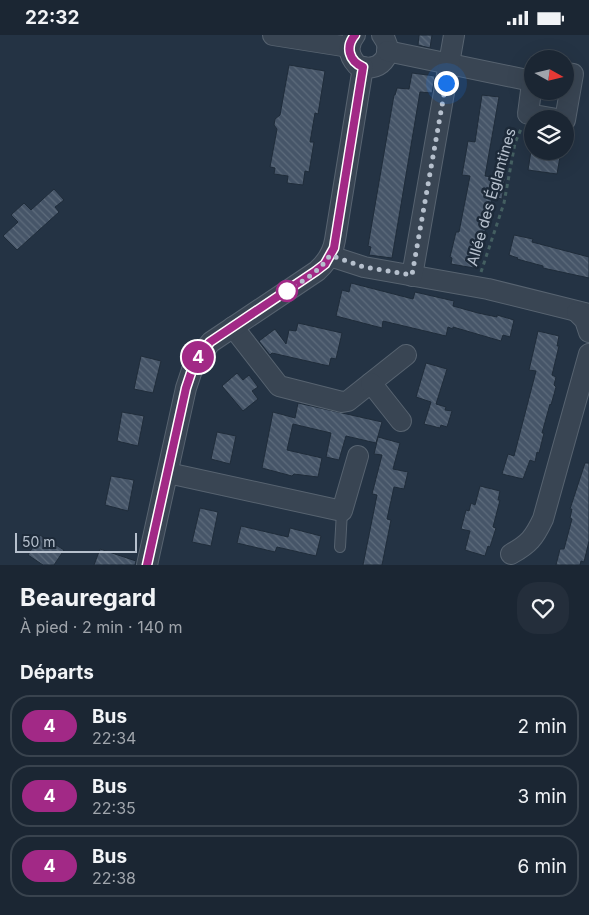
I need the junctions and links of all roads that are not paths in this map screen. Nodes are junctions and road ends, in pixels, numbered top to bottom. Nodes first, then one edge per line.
1 (273, 35) edge
2 (454, 35) edge
3 (352, 41) edge
4 (384, 43) edge
5 (449, 64) junction
6 (363, 67) junction
7 (524, 80) edge
8 (330, 255) junction
9 (412, 275) junction
10 (583, 313) edge
11 (233, 327) junction
12 (589, 332) edge
13 (589, 354) edge
14 (406, 355) dead end
15 (370, 383) junction
16 (401, 421) dead end
17 (358, 456) dead end
18 (168, 473) junction
19 (342, 511) junction
20 (340, 547) dead end
21 (511, 554) dead end
22 (147, 565) edge

1 - 3 street
2 - 5 street
3 - 6 street
4 - 5 street
4 - 6 street
5 - 7 street
5 - 9 street
6 - 8 street
8 - 9 street
8 - 11 street
9 - 10 street
10 - 12 street
11 - 15 street
11 - 18 street
13 - 21 street
14 - 15 street
15 - 16 street
17 - 19 street
18 - 19 street
18 - 22 street
19 - 20 lane

